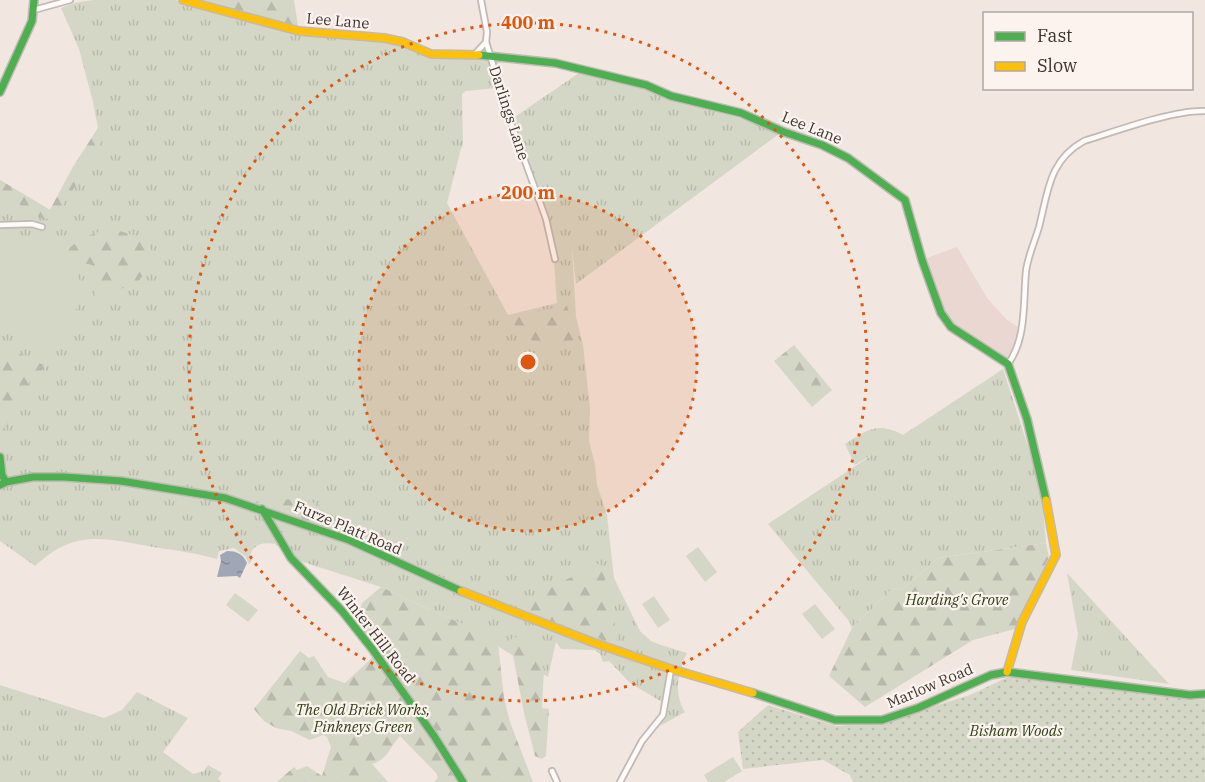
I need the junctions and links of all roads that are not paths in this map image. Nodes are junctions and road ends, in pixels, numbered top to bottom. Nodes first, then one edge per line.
1 (34, 0) edge
2 (70, 0) edge
3 (183, 0) edge
4 (481, 0) edge
5 (34, 10) junction
6 (486, 42) junction
7 (475, 54) junction
8 (491, 57) junction
9 (0, 92) edge
10 (1205, 111) edge
11 (0, 225) edge
12 (42, 227) dead end
13 (555, 260) dead end
14 (1008, 364) junction
15 (0, 457) edge
16 (3, 484) edge
17 (262, 509) junction
18 (671, 669) junction
19 (1007, 672) junction
20 (1205, 694) edge
21 (552, 771) dead end
22 (463, 782) edge
23 (556, 782) edge
24 (620, 782) edge

1 - 5 street
2 - 5 street
3 - 7 street, Lee Lane
4 - 6 street, Darlings Lane
5 - 9 street
6 - 7 street
6 - 8 street, Darlings Lane
7 - 8 street, Lee Lane
8 - 13 street, Darlings Lane
8 - 14 street, Lee Lane
10 - 14 street
11 - 12 street
14 - 19 street
15 - 16 street
16 - 17 street, Furze Platt Road
17 - 18 street, Furze Platt Road
17 - 22 street, Winter Hill Road
18 - 19 street, Marlow Road
18 - 24 street
19 - 20 street, Marlow Road
21 - 23 street

